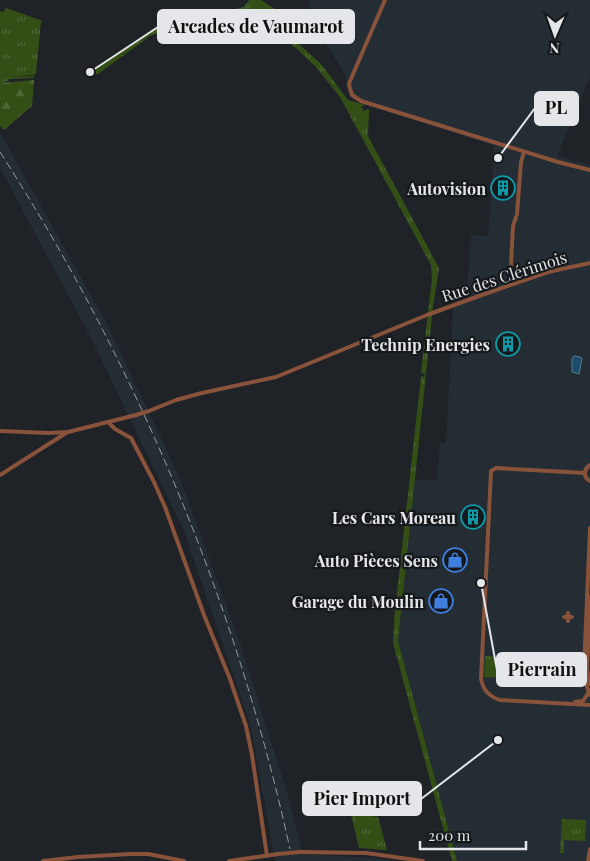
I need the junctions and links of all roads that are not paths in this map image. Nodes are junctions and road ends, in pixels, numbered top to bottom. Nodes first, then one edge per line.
1 (385, 0) edge
2 (524, 152) junction
3 (590, 170) edge
4 (590, 262) edge
5 (510, 285) junction
6 (108, 422) junction
7 (0, 431) edge
8 (68, 432) junction
9 (590, 465) edge
10 (585, 473) junction
11 (0, 476) edge
12 (590, 481) edge
13 (590, 528) edge
14 (590, 597) edge
15 (590, 684) edge
16 (589, 694) edge
17 (556, 702) junction
18 (590, 705) edge
19 (590, 850) edge
20 (267, 856) junction
21 (43, 861) edge
22 (184, 861) edge
23 (229, 861) edge
24 (423, 861) edge
25 (588, 861) edge

1 - 2 street
2 - 3 street
2 - 5 street
4 - 5 street, Rue des Clérimois
5 - 6 street, Rue des Clérimois, bridge
6 - 8 street, Rue des Clérimois
6 - 20 street
7 - 8 street
8 - 11 street
9 - 10 street
10 - 12 street
10 - 17 street
13 - 16 street
14 - 15 street
16 - 17 street
17 - 18 street
19 - 25 street
20 - 23 street
20 - 24 street, bridge
21 - 22 street

